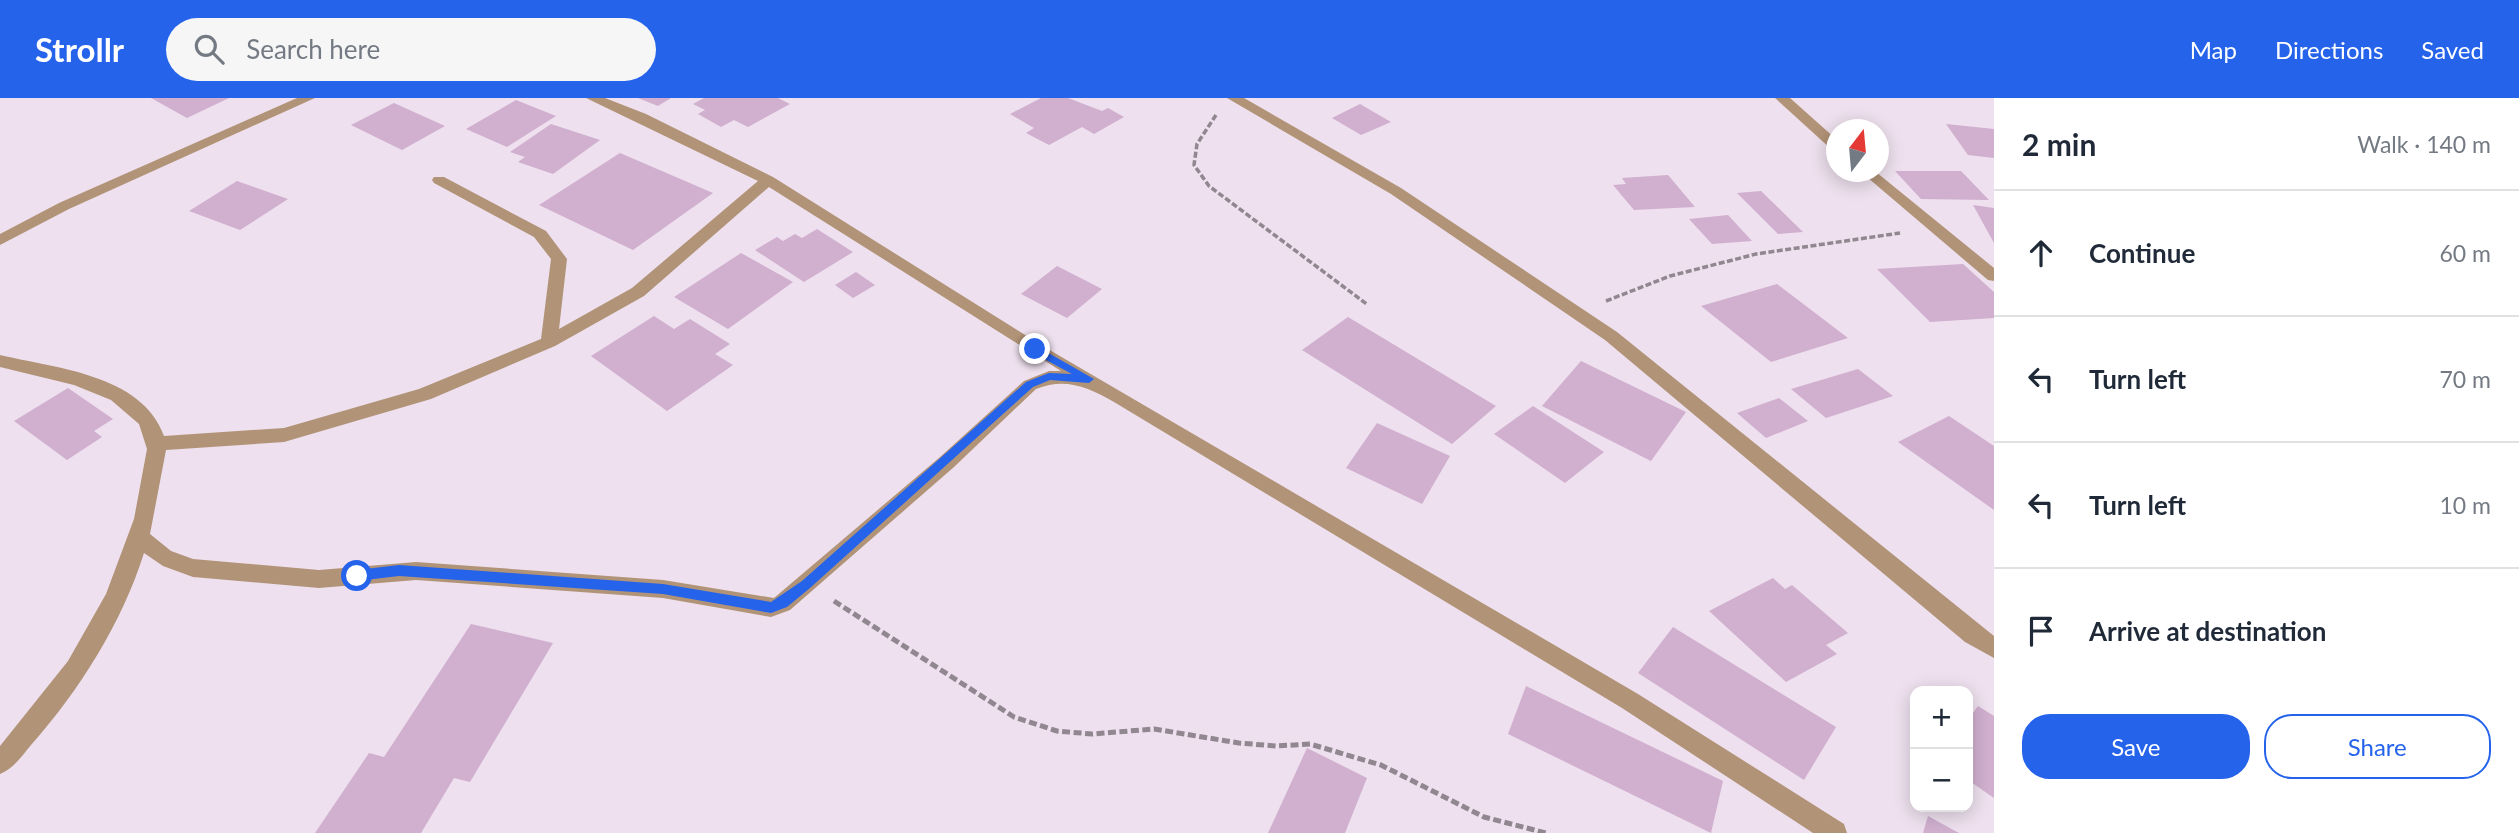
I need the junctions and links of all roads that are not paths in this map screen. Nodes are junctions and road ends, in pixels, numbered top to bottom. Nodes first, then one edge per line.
1 (309, 98) edge
2 (593, 98) edge
3 (1782, 98) edge
4 (1228, 102) edge
5 (1826, 137) edge
6 (439, 180) dead end
7 (768, 180) junction
8 (1880, 182) edge
9 (0, 240) edge
10 (1992, 273) edge
11 (549, 342) junction
12 (0, 361) edge
13 (1089, 379) junction
14 (158, 443) junction
15 (139, 537) junction
16 (1994, 648) edge
17 (0, 762) edge
18 (1835, 833) edge

1 - 9 street
2 - 7 street
3 - 5 street
4 - 16 street
6 - 11 street
7 - 11 street
7 - 13 street
8 - 10 street
11 - 14 street
12 - 14 street
13 - 15 street
13 - 18 street
14 - 15 street
15 - 17 street

